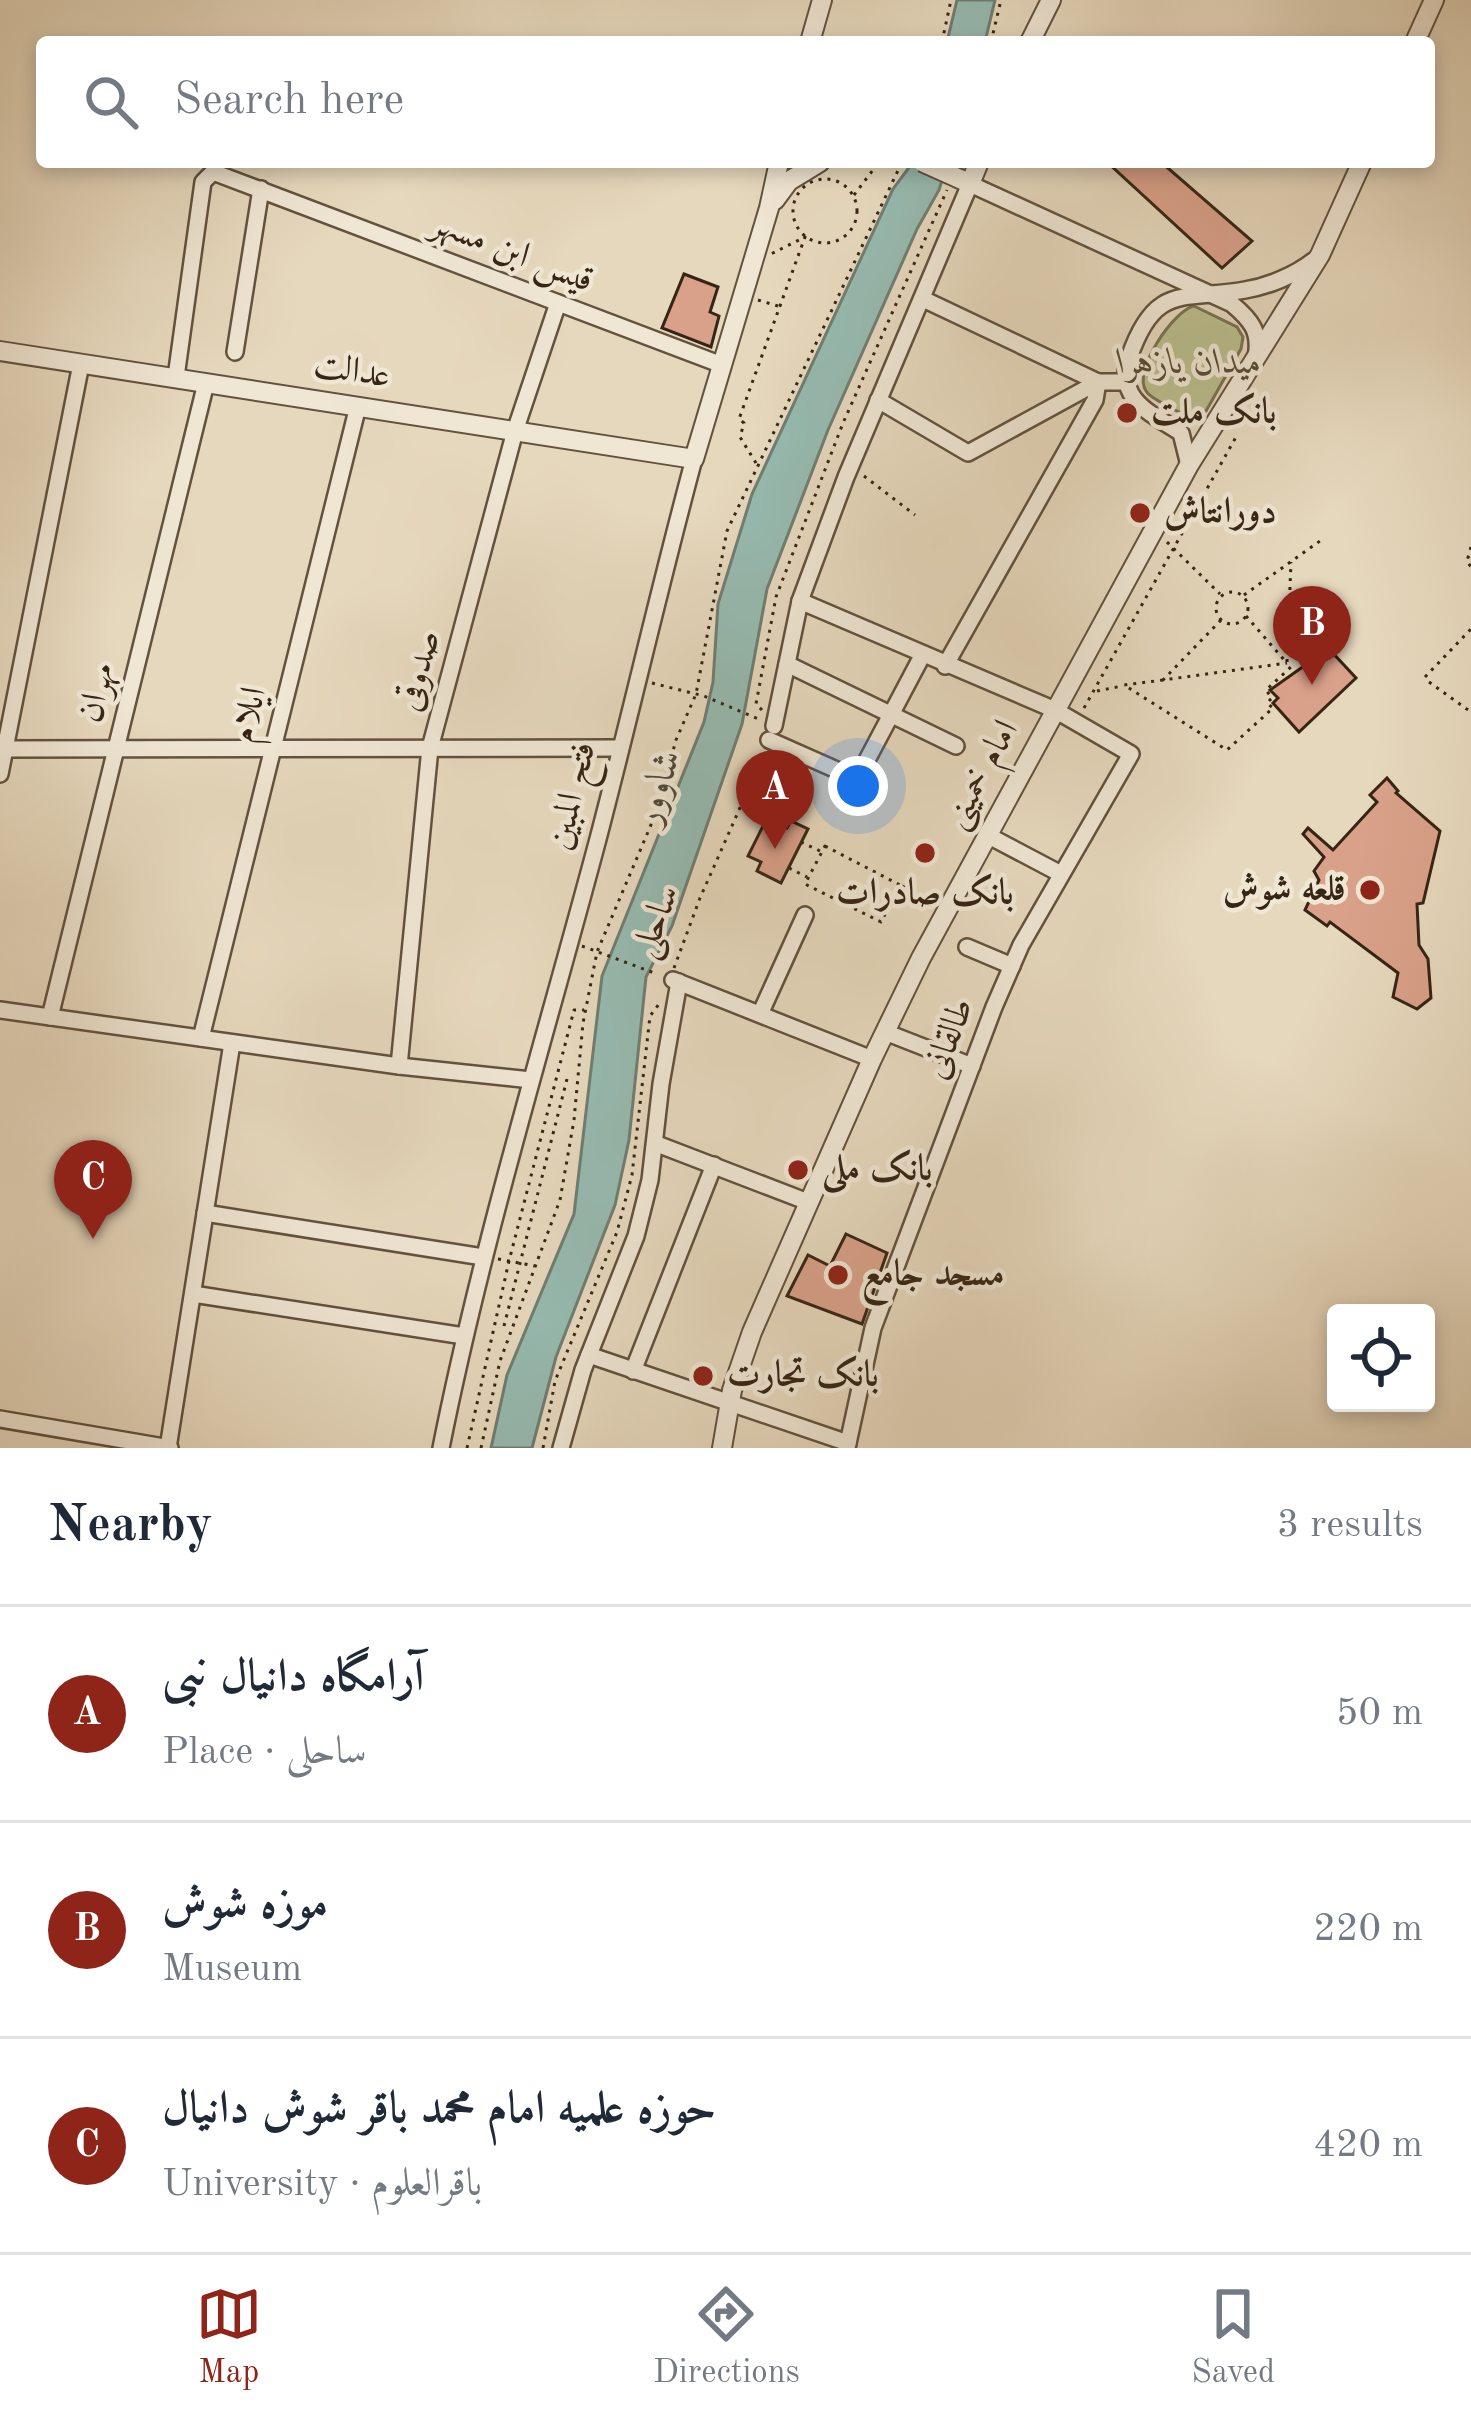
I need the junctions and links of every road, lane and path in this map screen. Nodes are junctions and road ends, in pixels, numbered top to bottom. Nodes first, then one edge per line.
1 (951, 0) edge
2 (1001, 0) edge
3 (1051, 0) edge
4 (1434, 0) edge
5 (820, 6) edge
6 (812, 36) edge
7 (821, 36) edge
8 (943, 36) edge
9 (992, 36) edge
10 (1033, 36) edge
11 (1418, 36) edge
12 (777, 168) edge
13 (810, 168) edge
14 (874, 168) edge
15 (899, 168) edge
16 (933, 168) edge
17 (973, 168) edge
18 (1359, 168) edge
19 (960, 182) junction
20 (261, 188) junction
21 (853, 196) junction
22 (769, 208) junction
23 (806, 237) junction
24 (1320, 255) junction
25 (753, 262) junction
26 (1144, 264) junction
27 (1206, 292) junction
28 (911, 294) junction
29 (742, 296) junction
30 (558, 303) junction
31 (780, 306) junction
32 (1152, 315) junction
33 (0, 351) edge
34 (235, 352) dead end
35 (1255, 360) junction
36 (81, 364) junction
37 (722, 365) junction
38 (176, 377) junction
39 (1098, 382) junction
40 (1125, 382) junction
41 (206, 383) junction
42 (878, 400) junction
43 (358, 406) junction
44 (1215, 424) junction
45 (515, 431) junction
46 (1181, 433) junction
47 (1235, 437) dead end
48 (694, 459) junction
49 (1189, 465) junction
50 (757, 466) junction
51 (851, 467) junction
52 (915, 514) dead end
53 (1154, 530) junction
54 (1320, 541) dead end
55 (1471, 548) edge
56 (1173, 549) junction
57 (1291, 562) junction
58 (1471, 567) edge
59 (1221, 595) junction
60 (1243, 596) junction
61 (800, 601) junction
62 (1246, 616) junction
63 (1221, 620) junction
64 (1471, 629) edge
65 (922, 656) junction
66 (787, 664) junction
67 (1289, 665) junction
68 (945, 666) junction
69 (1297, 673) dead end
70 (635, 679) junction
71 (1163, 680) junction
72 (1124, 685) junction
73 (1094, 691) junction
74 (696, 694) junction
75 (760, 708) dead end
76 (1055, 710) junction
77 (1471, 712) edge
78 (891, 714) junction
79 (1076, 722) junction
80 (767, 728) junction
81 (956, 746) dead end
82 (430, 748) junction
83 (619, 748) junction
84 (2, 749) edge
85 (116, 749) junction
86 (273, 749) junction
87 (0, 775) edge
88 (987, 835) junction
89 (802, 842) dead end
90 (822, 852) junction
91 (789, 868) dead end
92 (1061, 874) junction
93 (808, 878) junction
94 (900, 885) junction
95 (918, 894) dead end
96 (806, 915) dead end
97 (569, 941) junction
98 (967, 947) dead end
99 (597, 952) junction
100 (1012, 966) junction
101 (671, 979) junction
102 (0, 1010) edge
103 (585, 1010) junction
104 (761, 1012) junction
105 (50, 1017) junction
106 (885, 1032) junction
107 (201, 1038) junction
108 (232, 1043) junction
109 (872, 1059) junction
110 (399, 1066) junction
111 (972, 1066) junction
112 (557, 1079) junction
113 (567, 1079) junction
114 (578, 1079) junction
115 (531, 1080) junction
116 (657, 1144) junction
117 (714, 1165) junction
118 (808, 1202) junction
119 (205, 1214) junction
120 (483, 1257) junction
121 (509, 1261) junction
122 (520, 1263) junction
123 (537, 1266) junction
124 (193, 1294) junction
125 (494, 1324) junction
126 (504, 1327) junction
127 (513, 1329) junction
128 (464, 1336) junction
129 (589, 1355) junction
130 (633, 1371) junction
131 (730, 1405) junction
132 (0, 1419) edge
133 (848, 1446) edge
134 (169, 1448) edge
135 (441, 1448) edge
136 (466, 1448) edge
137 (481, 1448) edge
138 (543, 1448) edge
139 (561, 1448) edge
140 (722, 1448) edge

1 - 8 path
2 - 9 path
3 - 10 street
4 - 11 street
5 - 6 street
5 - 7 street
12 - 22 street, فتح المبین
13 - 22 street
14 - 21 path
15 - 50 path
16 - 19 street, bridge
17 - 19 street
18 - 24 street, امام خمینی
19 - 26 street
19 - 28 street
19 - 28 path
20 - 30 street, قیس ابن مسهر
20 - 34 street
20 - 38 street, قیس ابن مسهر
21 - 23 path
21 - 23 path
22 - 25 street, فتح المبین
23 - 25 path
23 - 31 path
24 - 27 street
24 - 35 street, امام خمینی
25 - 29 street, فتح المبین
26 - 27 street
26 - 32 street
27 - 32 street
27 - 35 street
28 - 39 street
28 - 42 street
28 - 75 path
29 - 31 path
29 - 37 street, فتح المبین
30 - 37 street, قیس ابن مسهر
30 - 45 street, صدوقی
31 - 50 path
32 - 40 street
33 - 36 street, عدالت
35 - 44 street, امام خمینی
36 - 38 street, عدالت
36 - 84 street
37 - 48 street, فتح المبین
38 - 41 street, عدالت
39 - 40 street
39 - 42 street
39 - 68 street
40 - 46 street
41 - 43 street, عدالت
41 - 85 street, مهران
42 - 51 street
43 - 45 street, عدالت
43 - 86 street, ایلام
44 - 46 street
44 - 49 street, امام خمینی
45 - 48 street, عدالت
45 - 82 street, صدوقی
46 - 49 street
47 - 56 path
48 - 70 street, فتح المبین
49 - 53 street, امام خمینی
50 - 74 path
51 - 52 path
51 - 61 street
53 - 56 path
53 - 76 street, امام خمینی
54 - 57 path
55 - 58 path
56 - 59 path
56 - 73 path
57 - 60 path
57 - 67 path
59 - 60 path
59 - 63 path
60 - 62 path
61 - 65 street, طالقانی
61 - 66 street
62 - 63 path
62 - 67 path
63 - 71 path
64 - 77 path
65 - 68 street, طالقانی
65 - 78 street
66 - 78 street
66 - 80 street
67 - 69 path
67 - 71 path
67 - 72 path
68 - 76 street, طالقانی
70 - 74 path
70 - 83 street, فتح المبین
71 - 72 path
72 - 73 path
73 - 79 path
74 - 80 path
74 - 99 path
76 - 79 street, طالقانی
76 - 88 street, امام خمینی
78 - 80 street
78 - 81 street
79 - 92 street, طالقانی
80 - 101 path, ساحلی
82 - 83 street
82 - 86 street
82 - 110 street, صدوقی
83 - 97 street, فتح المبین
84 - 85 street
84 - 87 street
85 - 86 street
85 - 105 street, مهران
86 - 107 street, ایلام
88 - 92 street
88 - 106 street, امام خمینی
89 - 90 path
90 - 93 path
90 - 94 path
91 - 93 path
92 - 100 street, طالقانی
93 - 94 path
94 - 95 path
96 - 104 street
97 - 99 path
97 - 115 street, فتح المبین
98 - 100 street
99 - 101 path
99 - 103 path
100 - 111 street, طالقانی
101 - 104 street
101 - 116 street, ساحلی
101 - 138 path, ساحلی
102 - 105 street
103 - 112 path
103 - 114 path
104 - 109 street
105 - 107 street
106 - 109 street, امام خمینی
106 - 111 street
107 - 108 street
108 - 110 street
108 - 119 street
109 - 118 street, امام خمینی
110 - 115 street
111 - 133 street, طالقانی
112 - 113 path
112 - 115 path
112 - 121 path
113 - 114 path
113 - 122 path
114 - 123 path
115 - 120 street, فتح المبین
116 - 117 street
116 - 129 street, ساحلی
117 - 118 street
117 - 130 street
118 - 131 street, امام خمینی
119 - 120 street
119 - 124 street
120 - 121 path
120 - 128 street, فتح المبین
121 - 122 path
121 - 125 path
122 - 123 path
122 - 126 path
123 - 127 path
124 - 128 street
124 - 134 street
125 - 126 path
125 - 136 path
126 - 127 path
127 - 137 path
128 - 135 street, فتح المبین
129 - 130 street
129 - 139 street, ساحلی
130 - 131 street
131 - 133 street
131 - 140 street, امام خمینی
132 - 134 street

